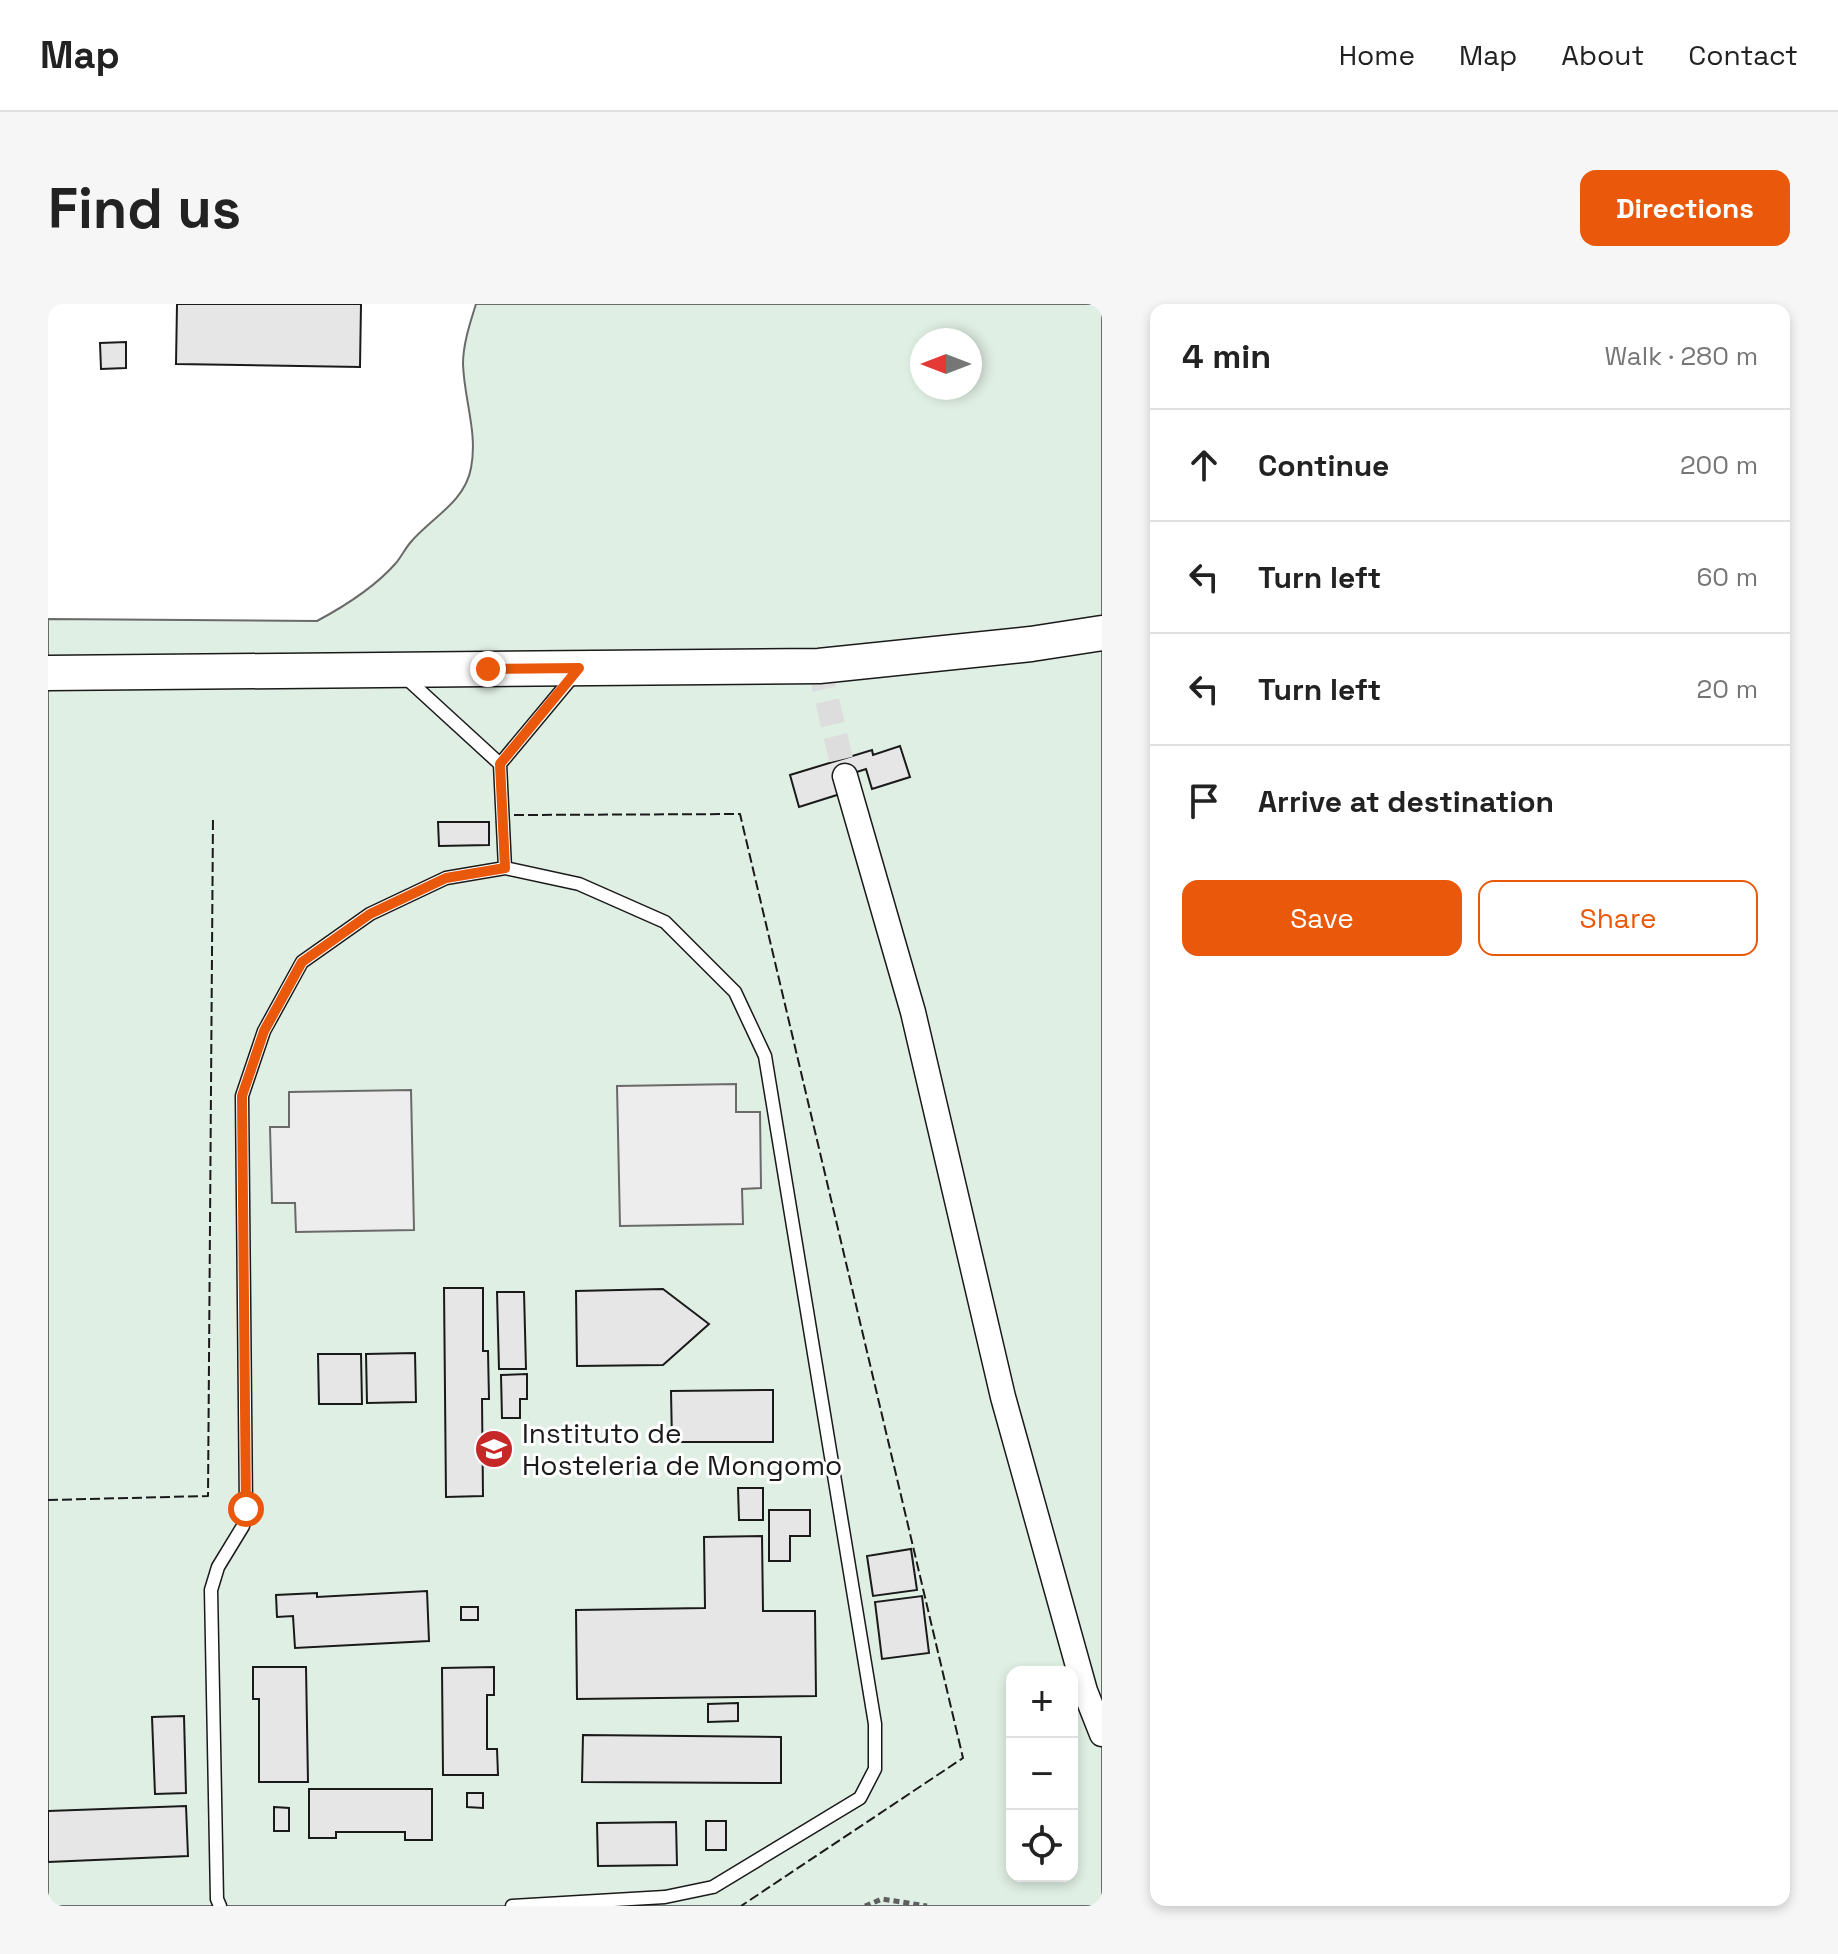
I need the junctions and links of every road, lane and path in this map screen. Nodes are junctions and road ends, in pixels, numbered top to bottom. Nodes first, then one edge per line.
1 (1102, 633) edge
2 (579, 668) junction
3 (397, 669) junction
4 (48, 673) edge
5 (500, 764) junction
6 (845, 776) tunnel mouth
7 (505, 868) junction
8 (1102, 1734) edge
9 (220, 1906) edge
10 (512, 1906) edge
11 (865, 1906) edge
12 (927, 1906) edge

1 - 2 street
2 - 3 street
2 - 5 lane
3 - 4 street
3 - 5 lane
5 - 7 lane
6 - 8 street
7 - 9 lane
7 - 10 lane
11 - 12 path

